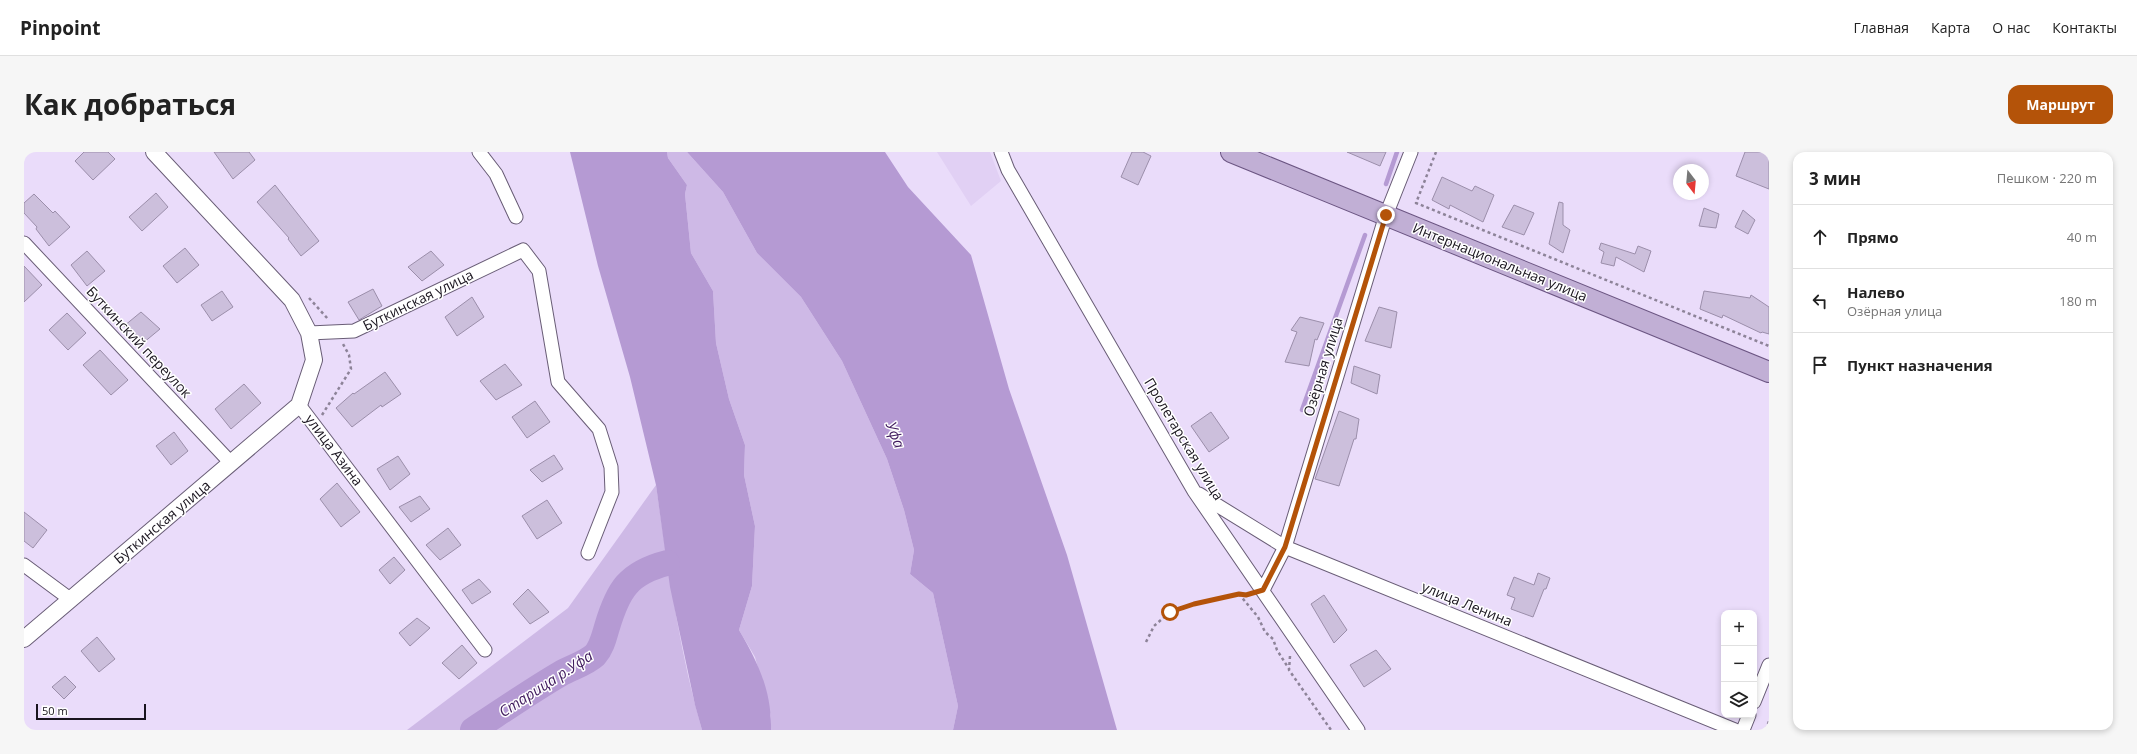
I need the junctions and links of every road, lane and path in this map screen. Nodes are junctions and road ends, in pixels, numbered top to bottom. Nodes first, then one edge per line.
1 (154, 152) edge
2 (479, 152) edge
3 (1001, 152) edge
4 (1231, 152) edge
5 (1411, 152) edge
6 (1436, 152) edge
7 (1386, 215) junction
8 (516, 217) dead end
9 (24, 243) edge
10 (309, 333) junction
11 (1769, 346) edge
12 (1769, 372) edge
13 (299, 405) junction
14 (231, 463) junction
15 (1194, 491) junction
16 (1285, 547) junction
17 (588, 553) dead end
18 (24, 565) edge
19 (1263, 590) junction
20 (1239, 594) junction
21 (70, 599) junction
22 (1293, 634) junction
23 (24, 639) edge
24 (1146, 642) dead end
25 (485, 650) dead end
26 (1769, 665) edge
27 (1289, 670) junction
28 (1757, 695) edge
29 (1748, 718) edge
30 (1769, 721) edge
31 (1331, 730) edge
32 (1358, 730) edge
33 (1735, 730) edge
34 (1743, 730) edge
35 (1766, 730) edge

1 - 10 street, улица Азина
2 - 8 street
3 - 15 street, Пролетарская улица
4 - 7 main road, Интернациональная улица
5 - 7 street, Озёрная улица
6 - 11 path
7 - 12 main road, Интернациональная улица
7 - 16 street, Озёрная улица
9 - 14 street, Буткинский переулок
10 - 13 street, улица Азина
10 - 17 street, Буткинская улица
13 - 14 street, Буткинская улица
13 - 25 street, улица Азина
14 - 21 street, Буткинская улица
15 - 16 street, улица Ленина
15 - 19 street, Пролетарская улица
16 - 19 street, Озёрная улица
16 - 33 street, улица Ленина
18 - 21 street
19 - 20 path
19 - 22 street, Пролетарская улица
20 - 24 path
20 - 27 path
21 - 23 street, Буткинская улица
22 - 27 path
22 - 32 street, Пролетарская улица
26 - 28 street
27 - 31 path
29 - 34 street
30 - 35 path

